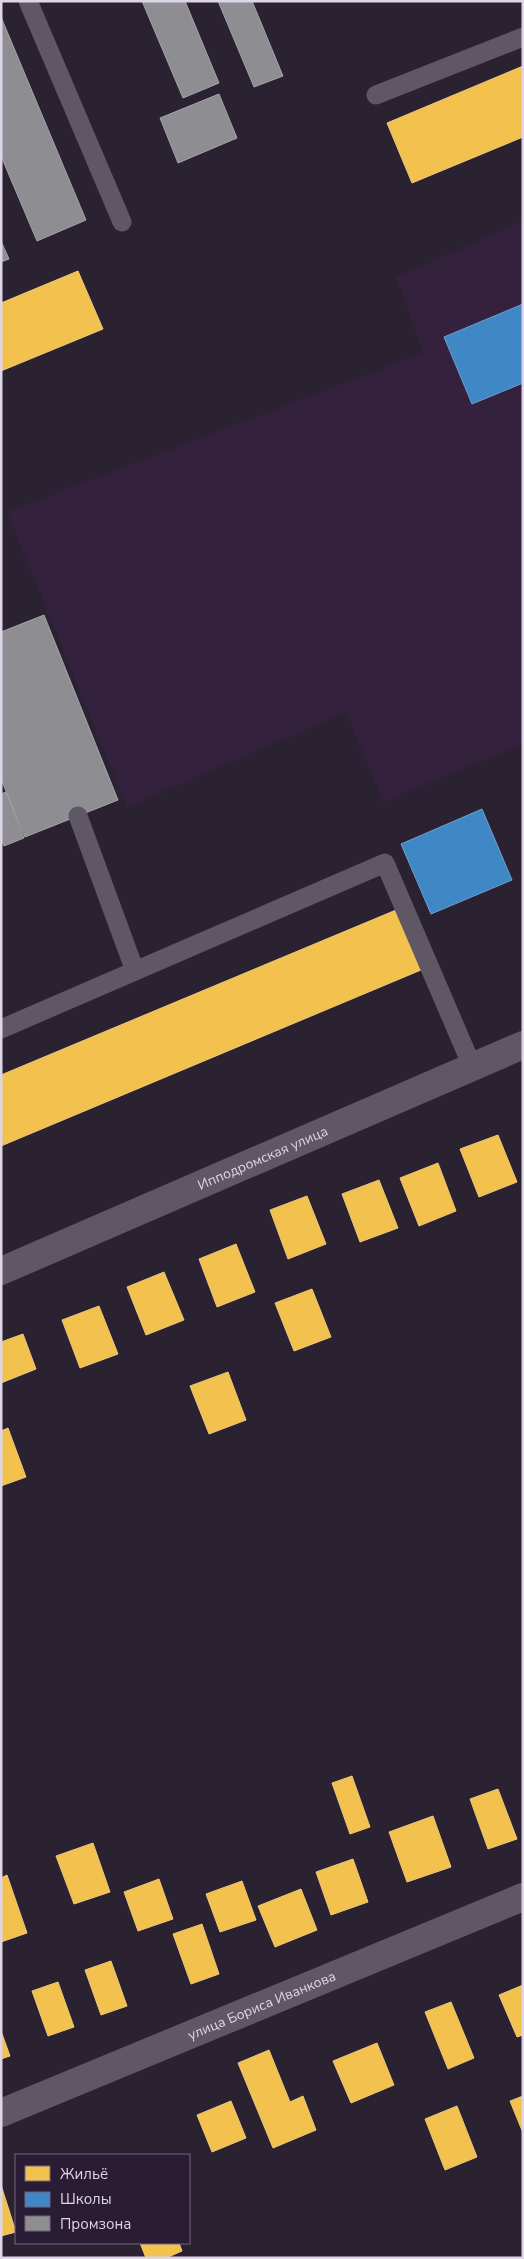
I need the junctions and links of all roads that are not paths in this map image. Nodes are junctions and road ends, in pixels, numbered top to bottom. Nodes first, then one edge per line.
1 (28, 1) edge
2 (523, 37) edge
3 (376, 95) dead end
4 (122, 222) dead end
5 (78, 816) dead end
6 (135, 971) junction
7 (1, 1029) edge
8 (523, 1045) edge
9 (472, 1066) junction
10 (1, 1271) edge
11 (523, 1897) edge
12 (1, 2113) edge

1 - 4 lane
2 - 3 lane
5 - 6 lane
6 - 7 lane
6 - 9 lane
8 - 9 street, Ипподромская улица
9 - 10 street, Ипподромская улица
11 - 12 street, улица Бориса Иванкова

